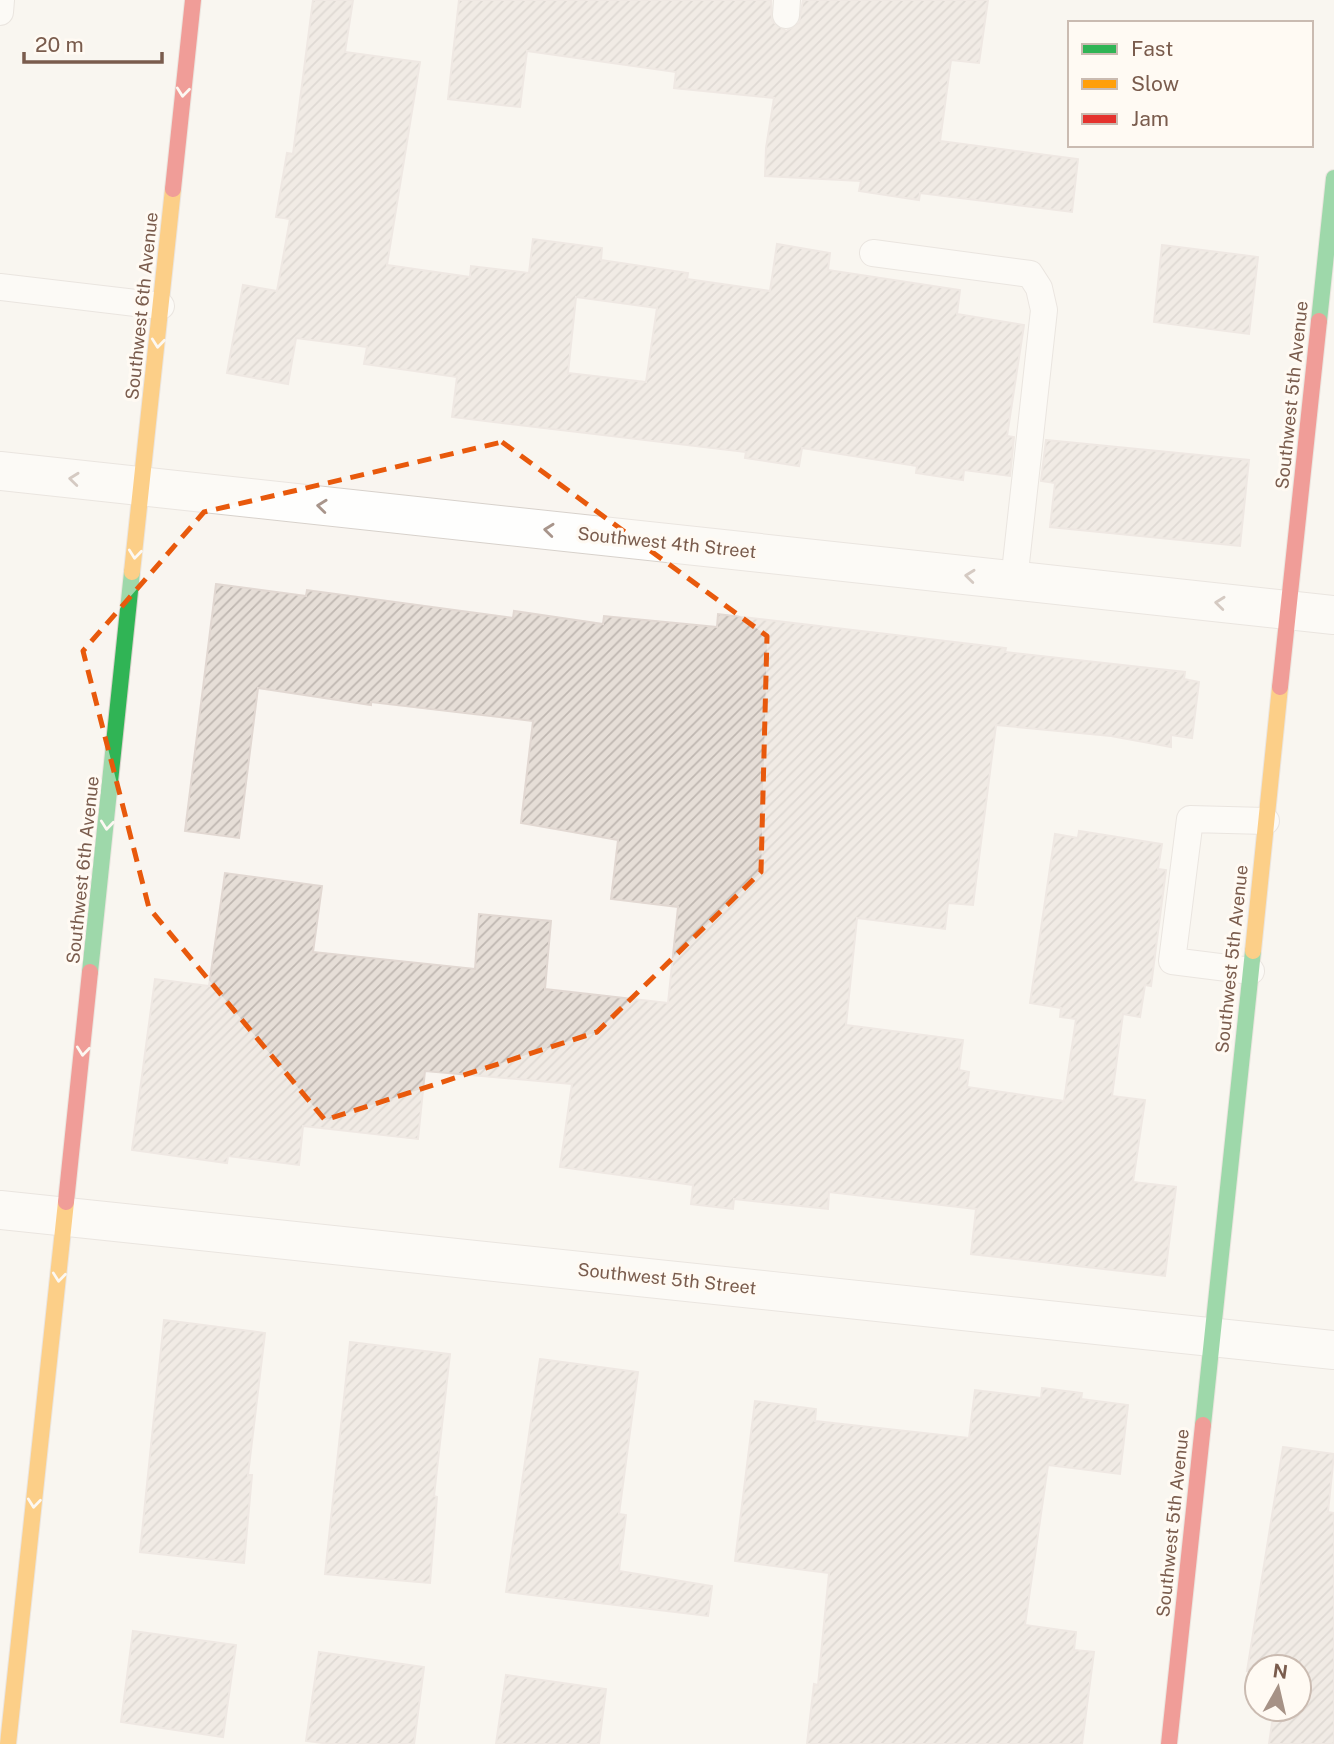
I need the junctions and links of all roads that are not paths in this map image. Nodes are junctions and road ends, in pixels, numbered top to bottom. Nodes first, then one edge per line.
1 (1, 0) edge
2 (193, 0) edge
3 (0, 12) edge
4 (1334, 178) edge
5 (873, 253) dead end
6 (0, 287) edge
7 (162, 306) junction
8 (0, 471) edge
9 (142, 486) junction
10 (1014, 581) junction
11 (1288, 610) junction
12 (1334, 615) edge
13 (1266, 821) junction
14 (1251, 971) junction
15 (0, 1210) edge
16 (65, 1217) junction
17 (1212, 1337) junction
18 (1334, 1350) edge
19 (8, 1744) edge
20 (1169, 1744) edge

1 - 3 lane
2 -> 7 street, Southwest 6th Avenue
4 - 11 street, Southwest 5th Avenue
5 - 10 lane
6 - 7 lane
7 -> 9 street, Southwest 6th Avenue
9 -> 8 street, Southwest 4th Street
10 -> 9 street, Southwest 4th Street
9 -> 16 street, Southwest 6th Avenue
11 -> 10 street, Southwest 4th Street
11 - 12 street, Southwest 4th Street
11 - 13 street, Southwest 5th Avenue
13 - 14 street, Southwest 5th Avenue
13 - 14 lane
14 - 17 street, Southwest 5th Avenue
15 - 16 street, Southwest 5th Street
16 - 17 street, Southwest 5th Street
16 -> 19 street, Southwest 6th Avenue
17 - 18 street, Southwest 5th Street
17 - 20 street, Southwest 5th Avenue

